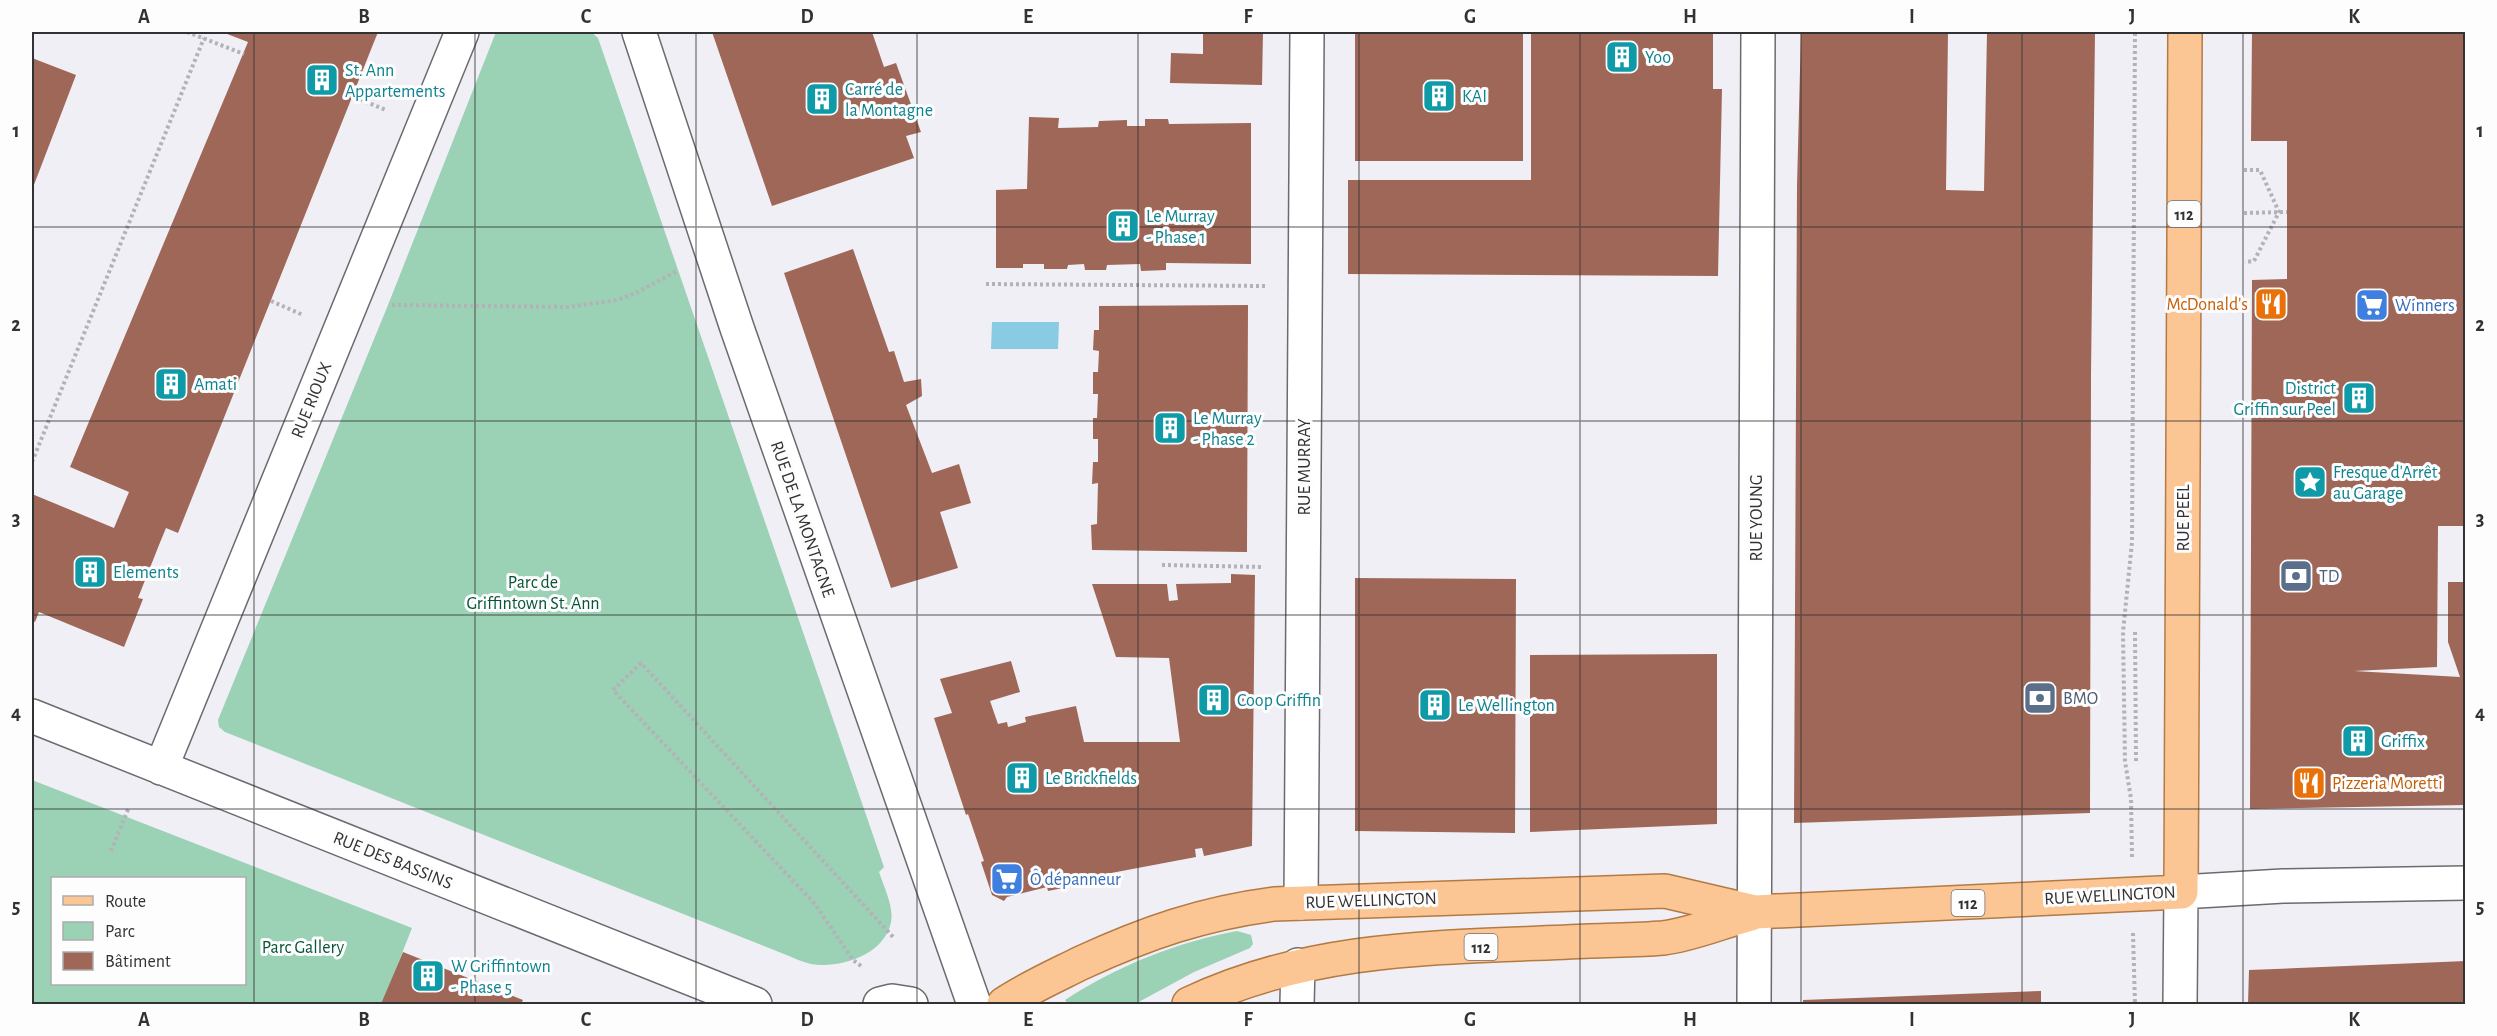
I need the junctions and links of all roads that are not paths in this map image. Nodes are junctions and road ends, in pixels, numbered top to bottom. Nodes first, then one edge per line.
1 (462, 32) edge
2 (639, 32) edge
3 (1307, 32) edge
4 (1758, 32) edge
5 (2185, 32) edge
6 (32, 716) edge
7 (161, 768) junction
8 (2466, 883) edge
9 (2181, 892) junction
10 (1301, 903) junction
11 (1755, 912) junction
12 (1298, 965) junction
13 (755, 1005) edge
14 (880, 1005) edge
15 (911, 1005) edge
16 (974, 1005) edge
17 (1004, 1005) edge
18 (1189, 1005) edge
19 (1297, 1005) edge
20 (1754, 1005) edge
21 (2180, 1005) edge

1 - 7 street, RUE RIOUX
2 - 16 street, RUE DE LA MONTAGNE
3 - 10 street, RUE MURRAY
4 - 11 street, RUE YOUNG
5 - 9 main road, RUE PEEL / 112
6 - 7 street, RUE DES BASSINS
7 - 13 street, RUE DES BASSINS
8 - 9 street, RUE WELLINGTON
9 - 11 main road, RUE WELLINGTON / 112
9 - 21 street, RUE PEEL
10 - 11 main road, RUE WELLINGTON / 112
10 - 17 main road, RUE WELLINGTON / 112
11 - 12 main road, RUE WELLINGTON / 112
11 - 20 street, RUE YOUNG
12 - 18 main road, RUE WELLINGTON / 112
12 - 19 street
14 - 15 street

